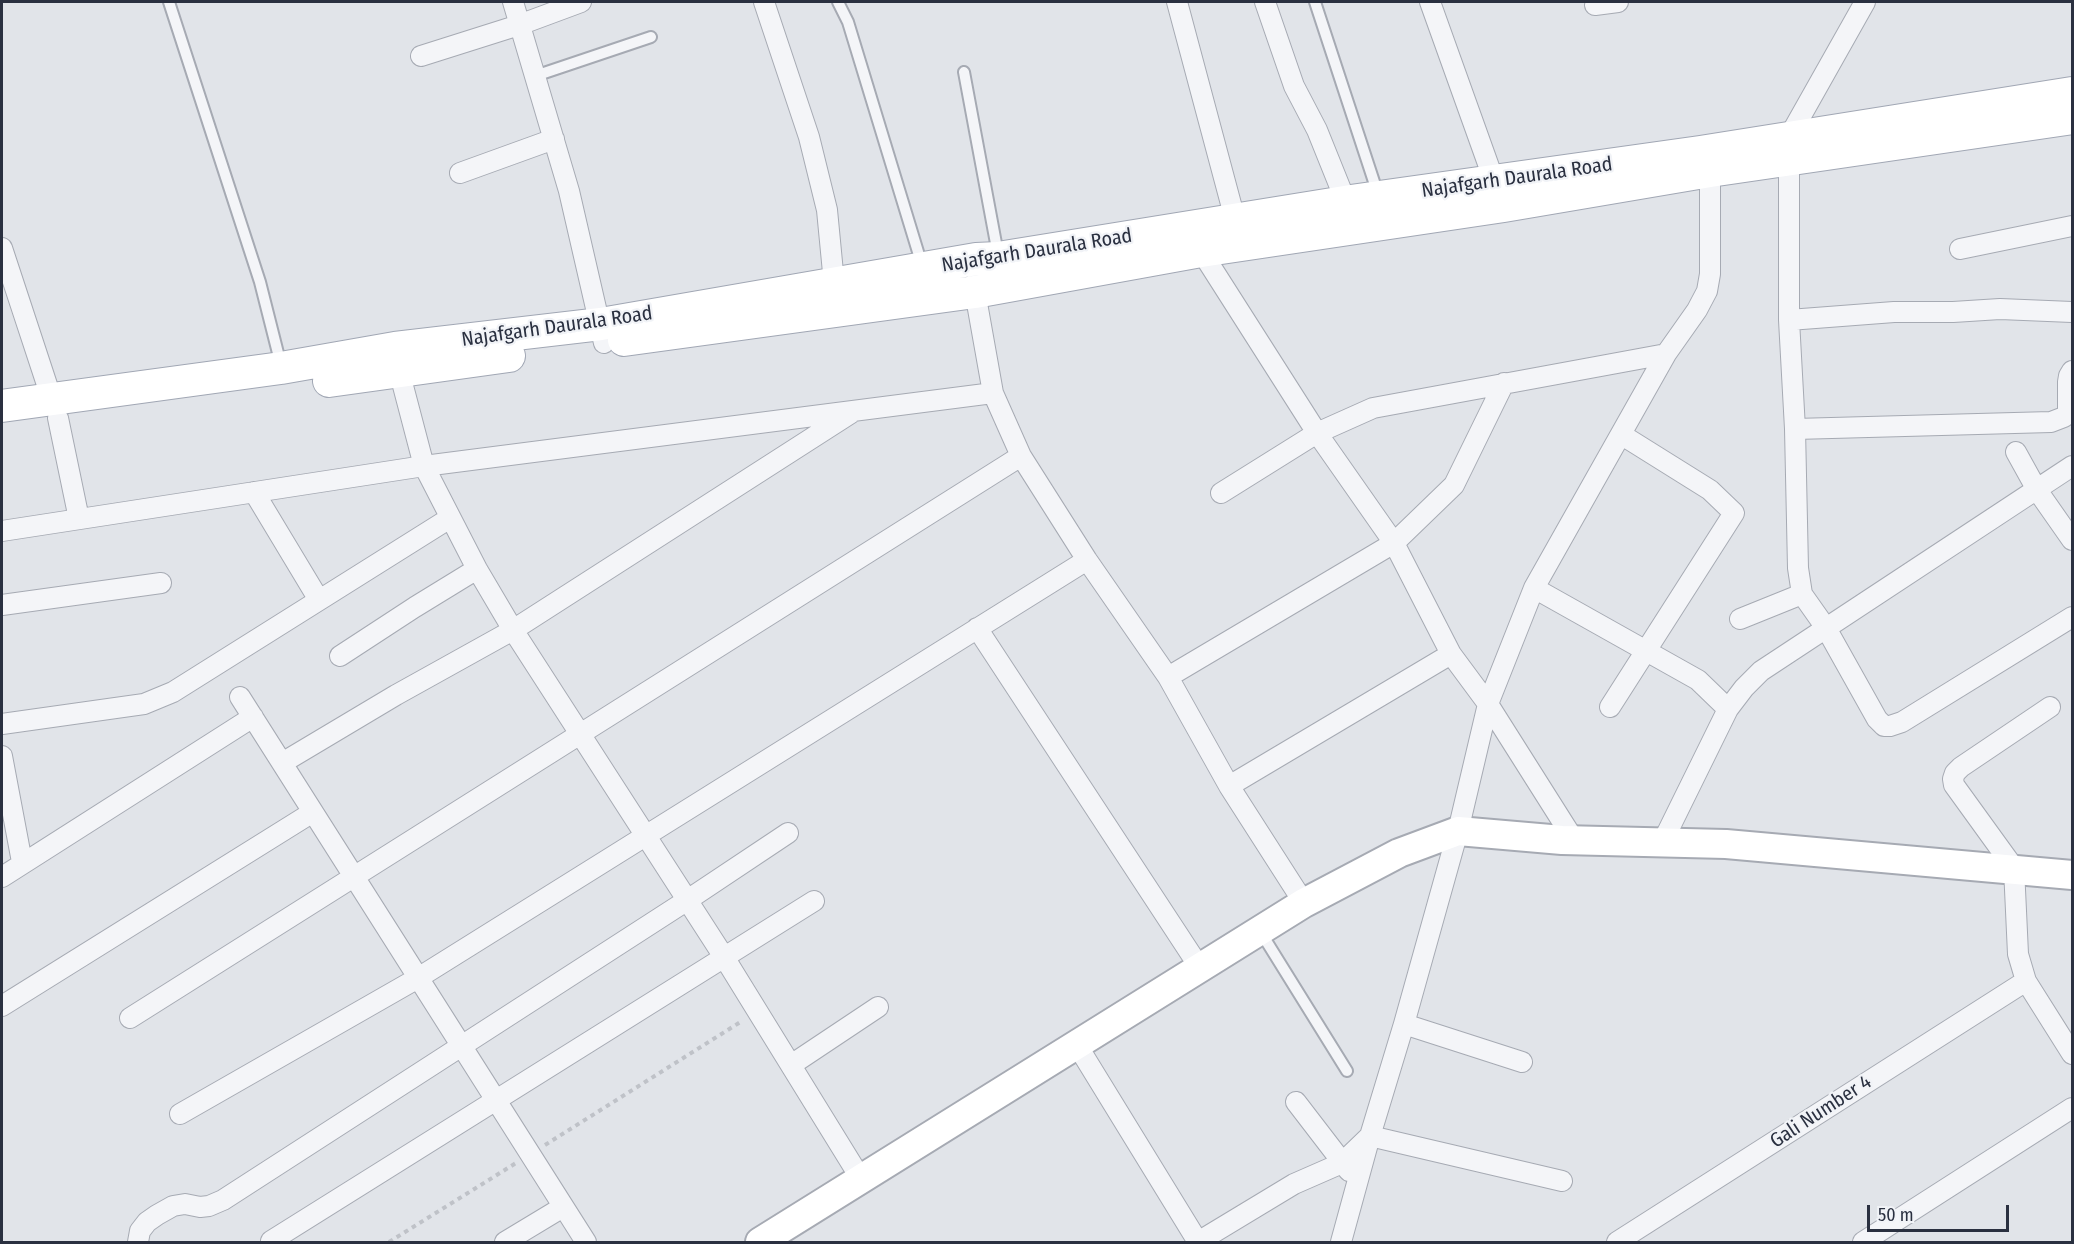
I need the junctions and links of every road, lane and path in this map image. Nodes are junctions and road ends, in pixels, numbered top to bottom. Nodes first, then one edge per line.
1 (169, 2) edge
2 (513, 2) edge
3 (581, 2) edge
4 (764, 2) edge
5 (838, 2) edge
6 (1177, 2) edge
7 (1265, 2) edge
8 (1315, 2) edge
9 (1430, 2) edge
10 (1618, 2) edge
11 (1865, 2) edge
12 (1595, 5) dead end
13 (519, 25) junction
14 (651, 37) dead end
15 (421, 56) dead end
16 (964, 72) dead end
17 (535, 76) junction
18 (2073, 93) edge
19 (2073, 118) edge
20 (554, 139) junction
21 (1789, 149) junction
22 (1710, 171) junction
23 (460, 173) dead end
24 (1499, 194) junction
25 (1379, 197) junction
26 (1346, 202) junction
27 (1235, 219) junction
28 (2073, 226) edge
29 (2, 248) edge
30 (1960, 249) dead end
31 (1201, 251) junction
32 (987, 259) junction
33 (923, 268) junction
34 (834, 283) junction
35 (975, 292) junction
36 (2073, 312) edge
37 (1789, 320) junction
38 (603, 333) junction
39 (1666, 354) junction
40 (397, 360) junction
41 (281, 369) junction
42 (2073, 371) edge
43 (1504, 383) junction
44 (993, 393) junction
45 (2, 406) edge
46 (55, 409) junction
47 (856, 410) junction
48 (2, 425) edge
49 (1795, 429) junction
50 (1317, 433) junction
51 (1622, 435) junction
52 (2016, 452) dead end
53 (1021, 456) junction
54 (424, 466) junction
55 (2073, 466) edge
56 (2037, 490) junction
57 (255, 492) junction
58 (1221, 493) dead end
59 (450, 518) junction
60 (79, 519) junction
61 (2, 531) edge
62 (2073, 540) edge
63 (1394, 543) junction
64 (1087, 560) junction
65 (477, 569) junction
66 (161, 583) dead end
67 (1534, 588) junction
68 (1802, 594) junction
69 (319, 600) junction
70 (2, 605) edge
71 (2073, 617) edge
72 (1740, 618) dead end
73 (977, 628) junction
74 (1826, 628) junction
75 (513, 630) junction
76 (1648, 650) junction
77 (1451, 654) junction
78 (340, 656) dead end
79 (1168, 677) junction
80 (240, 697) dead end
81 (1488, 704) junction
82 (1610, 707) dead end
83 (2050, 707) dead end
84 (1728, 709) junction
85 (253, 717) junction
86 (2, 724) edge
87 (580, 734) junction
88 (2, 756) edge
89 (282, 763) junction
90 (1229, 786) junction
91 (313, 812) junction
92 (1458, 831) junction
93 (788, 833) dead end
94 (646, 835) junction
95 (1574, 840) junction
96 (1663, 841) junction
97 (22, 862) junction
98 (2014, 868) junction
99 (2073, 875) edge
100 (2, 877) edge
101 (354, 877) junction
102 (686, 901) junction
103 (814, 901) dead end
104 (1304, 903) junction
105 (1259, 931) junction
106 (724, 957) junction
107 (1200, 968) junction
108 (418, 978) junction
109 (2026, 981) junction
110 (2, 1006) edge
111 (878, 1007) dead end
112 (758, 1011) junction
113 (130, 1018) dead end
114 (1404, 1024) junction
115 (1077, 1045) junction
116 (462, 1047) junction
117 (2073, 1054) edge
118 (1522, 1062) dead end
119 (791, 1065) junction
120 (1347, 1071) dead end
121 (495, 1100) junction
122 (1296, 1102) dead end
123 (2073, 1108) edge
124 (180, 1114) dead end
125 (1370, 1136) junction
126 (530, 1154) junction
127 (1342, 1163) junction
128 (861, 1179) junction
129 (1562, 1180) dead end
130 (1357, 1182) junction
131 (563, 1207) junction
132 (271, 1240) dead end
133 (138, 1242) edge
134 (389, 1242) edge
135 (505, 1242) edge
136 (585, 1242) edge
137 (760, 1242) edge
138 (1341, 1242) edge
139 (1617, 1242) edge
140 (1863, 1242) edge

1 - 41 lane
2 - 13 street
3 - 13 street
4 - 34 street
5 - 33 lane
6 - 27 street
7 - 26 street
8 - 25 lane
9 - 24 street
10 - 12 street
11 - 21 street
13 - 15 street
13 - 17 street
14 - 17 lane
16 - 32 lane
17 - 20 street
18 - 21 main road, Najafgarh Daurala Road
19 - 21 main road, Najafgarh Daurala Road
20 - 23 street
20 - 38 street
21 - 22 main road, Najafgarh Daurala Road
21 - 24 main road, Najafgarh Daurala Road
21 - 37 street
22 - 24 main road, Najafgarh Daurala Road
22 - 39 street
24 - 25 main road, Najafgarh Daurala Road
24 - 31 main road, Najafgarh Daurala Road
25 - 26 main road, Najafgarh Daurala Road
26 - 27 main road, Najafgarh Daurala Road
27 - 32 main road, Najafgarh Daurala Road
28 - 30 street
29 - 46 street
31 - 35 main road, Najafgarh Daurala Road
31 - 50 street
32 - 33 main road, Najafgarh Daurala Road
32 - 35 street
33 - 34 main road, Najafgarh Daurala Road
34 - 38 main road, Najafgarh Daurala Road
35 - 38 main road, Najafgarh Daurala Road
35 - 44 street
36 - 37 street
37 - 49 street
38 - 40 main road, Najafgarh Daurala Road
39 - 43 street
39 - 51 street
40 - 41 main road, Najafgarh Daurala Road
40 - 46 main road, Najafgarh Daurala Road
40 - 54 street
41 - 46 main road, Najafgarh Daurala Road
42 - 49 street
43 - 50 street
43 - 63 street
44 - 47 street
44 - 53 street
45 - 46 main road, Najafgarh Daurala Road
46 - 48 main road, Najafgarh Daurala Road
46 - 60 street
47 - 54 street
47 - 75 street
49 - 68 street
50 - 58 street
50 - 63 street
51 - 67 street
51 - 76 street
52 - 56 street
53 - 64 street
53 - 87 street
54 - 57 street
54 - 59 street
55 - 56 street
56 - 62 street
56 - 74 street
57 - 60 street
57 - 69 street
59 - 65 street
59 - 69 street
60 - 61 street
63 - 77 street
63 - 79 street
64 - 73 street
64 - 79 street
65 - 75 street
65 - 78 street
66 - 70 street
67 - 76 street
67 - 81 street
68 - 72 street
68 - 74 street
69 - 86 street
71 - 74 street
73 - 94 street
73 - 107 street
74 - 84 street
75 - 87 street
75 - 89 street
76 - 82 street
76 - 84 street
77 - 81 street
77 - 90 street
79 - 90 street
80 - 85 street
81 - 92 street
81 - 95 street
83 - 98 street
84 - 96 street
85 - 89 street
85 - 97 street
87 - 94 street
87 - 101 street
88 - 97 street
89 - 91 street
90 - 104 street
91 - 101 street
91 - 110 street
92 - 95 street
92 - 104 street
92 - 114 street
93 - 102 street
94 - 102 street
94 - 108 street
95 - 96 street
96 - 98 street
97 - 100 street
98 - 99 street
98 - 109 street
101 - 108 street
101 - 113 street
102 - 106 street
102 - 116 street
103 - 106 street
104 - 105 street
105 - 107 street
105 - 120 lane
106 - 112 street
106 - 121 street
107 - 115 street
108 - 116 street
108 - 124 street
109 - 117 street
109 - 139 street, Gali Number 4
111 - 119 street
112 - 119 street
112 - 126 path
114 - 118 street
114 - 125 street
115 - 127 street
115 - 128 street
116 - 121 street
116 - 133 street
119 - 128 street
121 - 126 street
121 - 132 street
122 - 127 street
123 - 140 street
125 - 127 street
125 - 129 street
125 - 130 street
126 - 131 street
126 - 134 path
127 - 130 street
128 - 137 street
130 - 138 street
131 - 135 street
131 - 136 street

